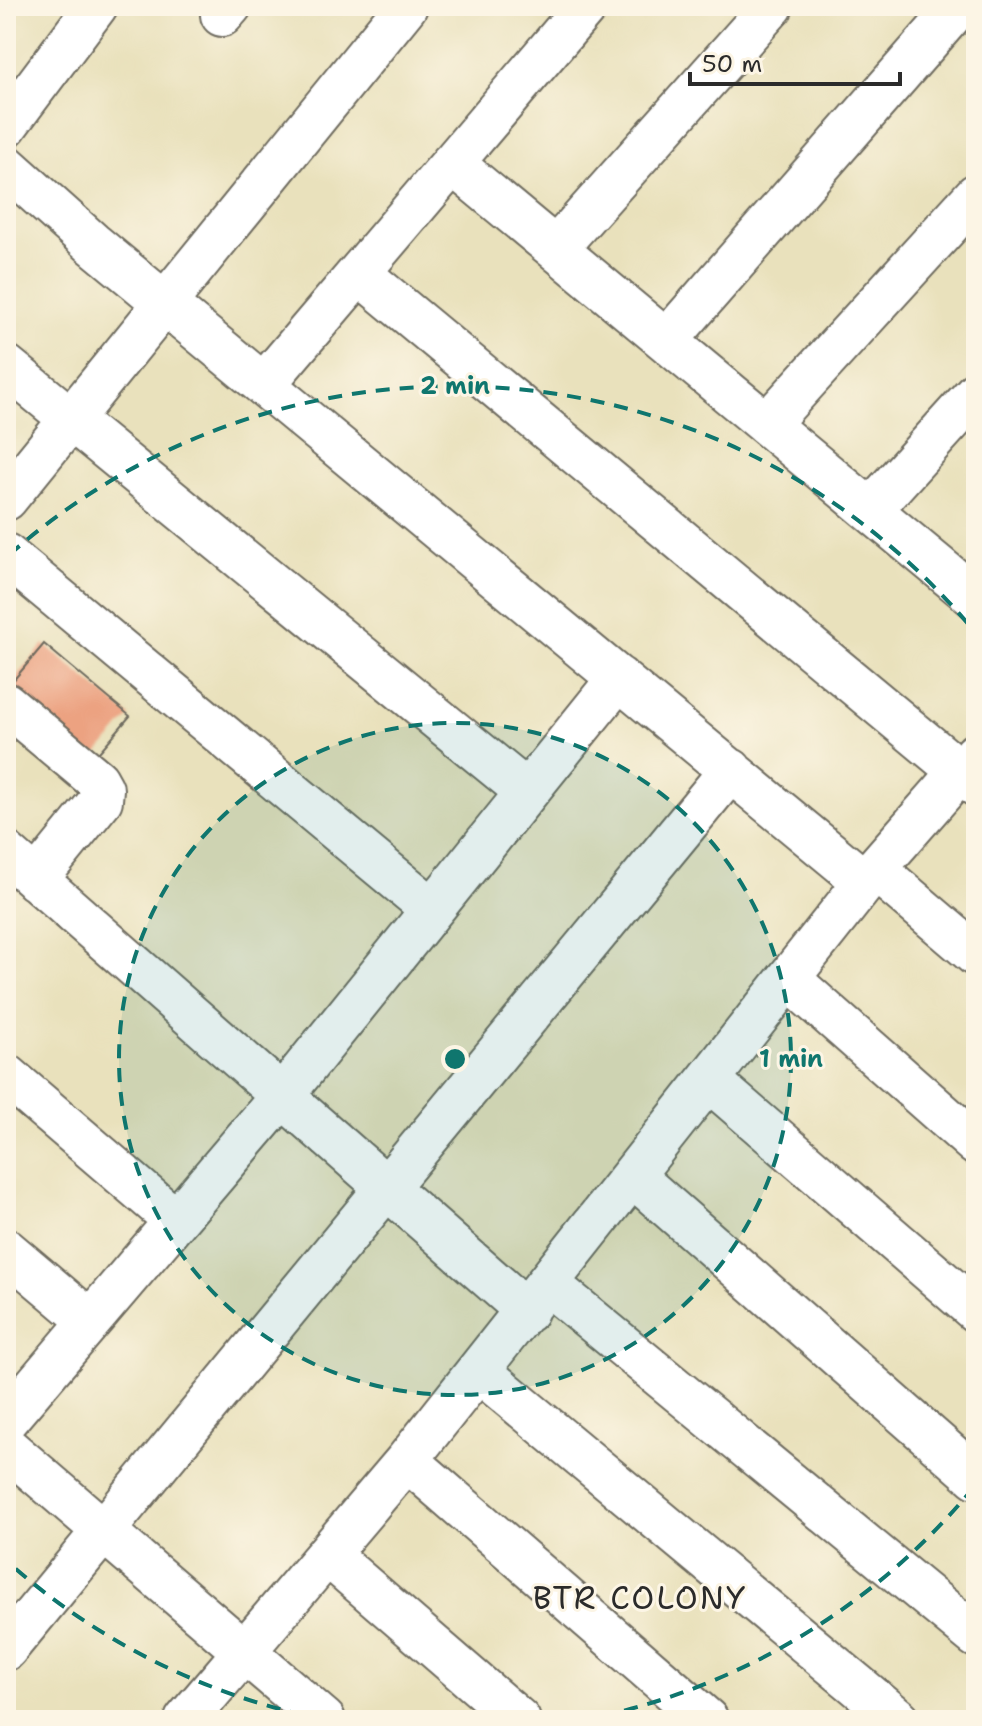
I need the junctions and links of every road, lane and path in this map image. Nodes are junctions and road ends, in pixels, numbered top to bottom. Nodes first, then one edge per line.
1 (96, 6) edge
2 (406, 6) edge
3 (586, 6) edge
4 (772, 6) edge
5 (959, 6) edge
6 (20, 78) edge
7 (6, 126) edge
8 (452, 163) junction
9 (6, 166) edge
10 (976, 195) edge
11 (557, 247) junction
12 (359, 273) junction
13 (166, 302) junction
14 (667, 340) junction
15 (6, 366) edge
16 (265, 383) junction
17 (976, 393) edge
18 (72, 418) junction
19 (768, 423) junction
20 (6, 499) edge
21 (871, 509) junction
22 (6, 555) edge
23 (971, 584) edge
24 (619, 678) junction
25 (6, 704) edge
26 (731, 770) junction
27 (971, 770) edge
28 (527, 792) junction
29 (21, 866) edge
30 (870, 875) junction
31 (432, 909) junction
32 (976, 955) edge
33 (789, 979) junction
34 (6, 1075) edge
35 (709, 1080) junction
36 (282, 1096) junction
37 (976, 1144) edge
38 (633, 1176) junction
39 (387, 1189) junction
40 (175, 1220) junction
41 (6, 1250) edge
42 (538, 1298) junction
43 (976, 1311) edge
44 (90, 1321) junction
45 (479, 1371) junction
46 (6, 1420) edge
47 (6, 1447) edge
48 (407, 1460) junction
49 (976, 1477) edge
50 (103, 1532) junction
51 (327, 1554) junction
52 (976, 1636) edge
53 (6, 1649) edge
54 (244, 1652) junction
55 (186, 1720) edge
56 (324, 1720) edge
57 (519, 1720) edge
58 (707, 1720) edge
59 (899, 1720) edge

1 - 6 street
2 - 13 street
3 - 8 street
4 - 11 street
5 - 14 street
6 - 7 street
8 - 11 street
8 - 12 street
9 - 13 street
10 - 19 street
11 - 14 street
12 - 16 street
12 - 27 street
13 - 16 street
13 - 18 street
14 - 19 street
15 - 18 street
16 - 24 street
17 - 21 street
18 - 20 street
18 - 28 street
19 - 21 street
21 - 23 street
22 - 31 street
24 - 26 street
24 - 28 street
25 - 29 street
26 - 30 street
26 - 39 street
27 - 30 street
28 - 31 street
29 - 36 street
30 - 32 street
30 - 33 street
31 - 36 street
33 - 35 street
33 - 37 street
34 - 40 street
35 - 38 street
35 - 43 street
36 - 39 street
36 - 40 street
38 - 42 street
38 - 49 street
39 - 42 street
39 - 50 street
40 - 44 street
41 - 44 street
42 - 45 street
42 - 52 street
44 - 46 street
45 - 48 street
45 - 59 street
47 - 50 street
48 - 51 street
48 - 58 street
50 - 53 street
50 - 54 street
51 - 54 street
51 - 57 street
54 - 55 street
54 - 56 street

